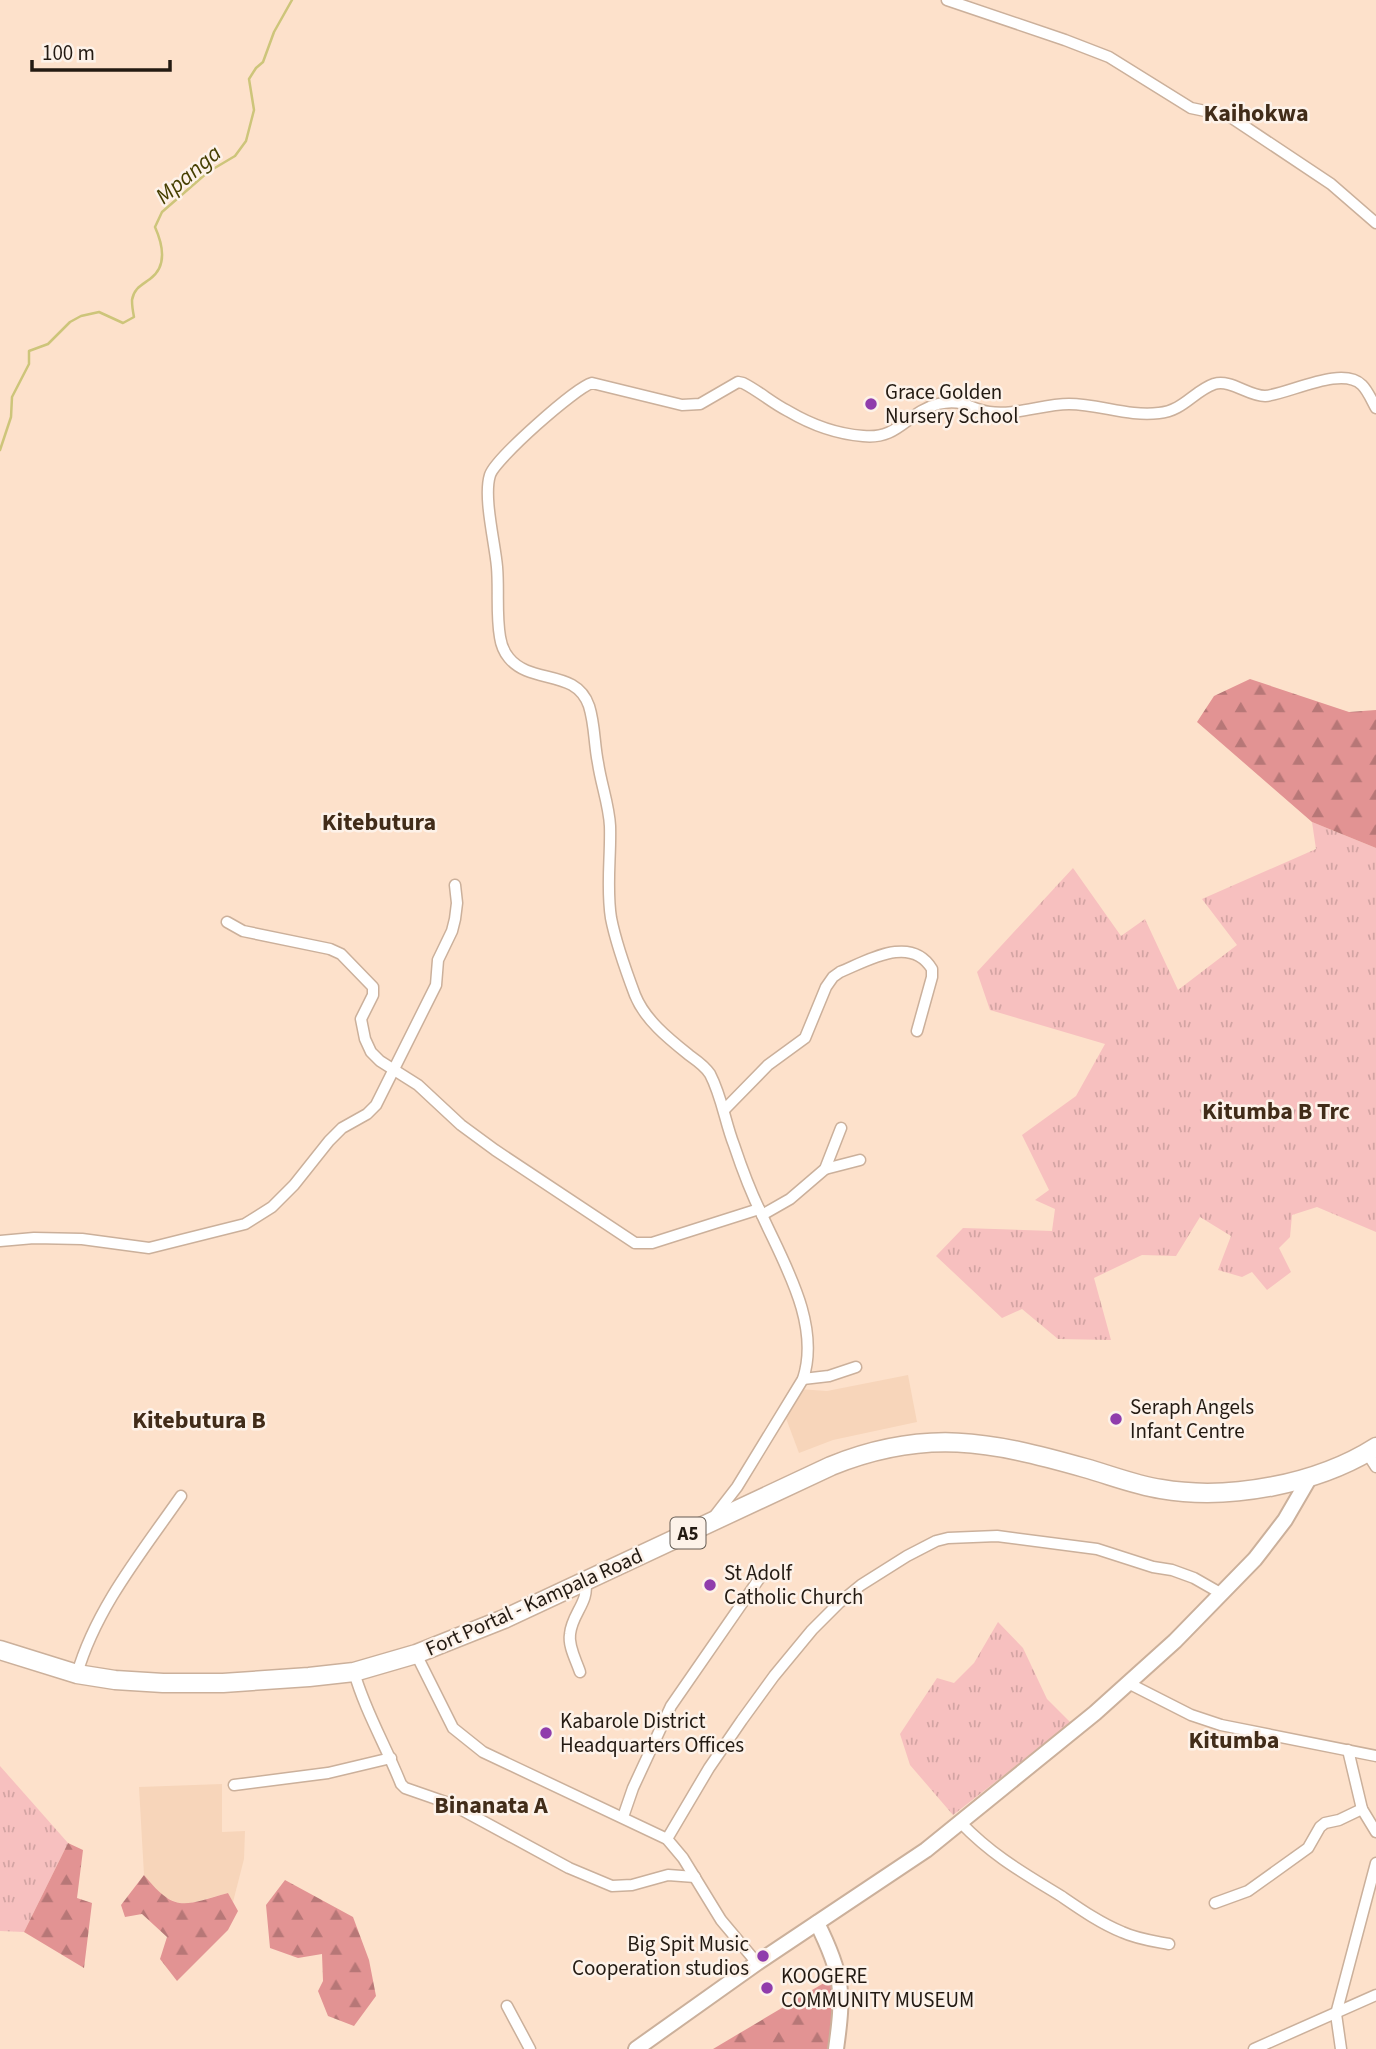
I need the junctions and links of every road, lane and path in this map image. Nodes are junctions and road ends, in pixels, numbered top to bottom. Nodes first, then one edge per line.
1 (947, 0) edge
2 (1376, 223) edge
3 (1376, 408) edge
4 (455, 885) dead end
5 (227, 922) dead end
6 (917, 1031) dead end
7 (394, 1072) junction
8 (724, 1110) junction
9 (841, 1128) dead end
10 (860, 1160) dead end
11 (825, 1169) junction
12 (760, 1212) junction
13 (0, 1241) edge
14 (856, 1367) dead end
15 (803, 1380) junction
16 (1373, 1456) edge
17 (1310, 1477) junction
18 (181, 1496) dead end
19 (710, 1523) junction
20 (761, 1576) dead end
21 (584, 1581) junction
22 (1222, 1594) junction
23 (0, 1650) edge
24 (416, 1654) junction
25 (355, 1672) junction
26 (580, 1672) dead end
27 (78, 1674) junction
28 (1128, 1684) junction
29 (1348, 1750) junction
30 (1376, 1756) edge
31 (391, 1758) junction
32 (233, 1785) dead end
33 (1362, 1809) junction
34 (622, 1816) junction
35 (961, 1823) junction
36 (1376, 1832) edge
37 (667, 1839) junction
38 (1376, 1863) edge
39 (695, 1877) junction
40 (1215, 1903) dead end
41 (817, 1923) junction
42 (1169, 1944) dead end
43 (757, 1963) junction
44 (1376, 1995) edge
45 (507, 2006) dead end
46 (1336, 2014) junction
47 (530, 2049) edge
48 (636, 2049) edge
49 (836, 2049) edge
50 (1254, 2049) edge
51 (1341, 2049) edge

1 - 2 street
3 - 8 street
4 - 7 street
5 - 7 street
6 - 8 street
7 - 12 street
7 - 13 street
8 - 12 street
9 - 11 street
10 - 11 street
11 - 12 street
12 - 15 street
14 - 15 street
15 - 19 street
16 - 17 highway, Fort Portal - Kampala Road / A5
17 - 19 highway, Fort Portal - Kampala Road / A5
17 - 22 street
18 - 27 street
19 - 21 highway, Fort Portal - Kampala Road / A5
20 - 34 street
21 - 24 highway, Fort Portal - Kampala Road / A5
21 - 26 street
22 - 28 street
22 - 37 street
23 - 27 highway, Fort Portal - Kampala Road / A5
24 - 25 highway, Fort Portal - Kampala Road / A5
24 - 34 street
25 - 27 highway, Fort Portal - Kampala Road / A5
25 - 31 street
28 - 29 street
28 - 35 street
29 - 30 street
29 - 33 street
31 - 32 street
31 - 39 street
33 - 36 street
33 - 40 street
34 - 37 street
35 - 41 street
35 - 42 street
37 - 39 street
38 - 46 street
39 - 43 street
41 - 43 street
41 - 49 street
43 - 48 street
44 - 46 street
45 - 47 street
46 - 50 street
46 - 51 street

